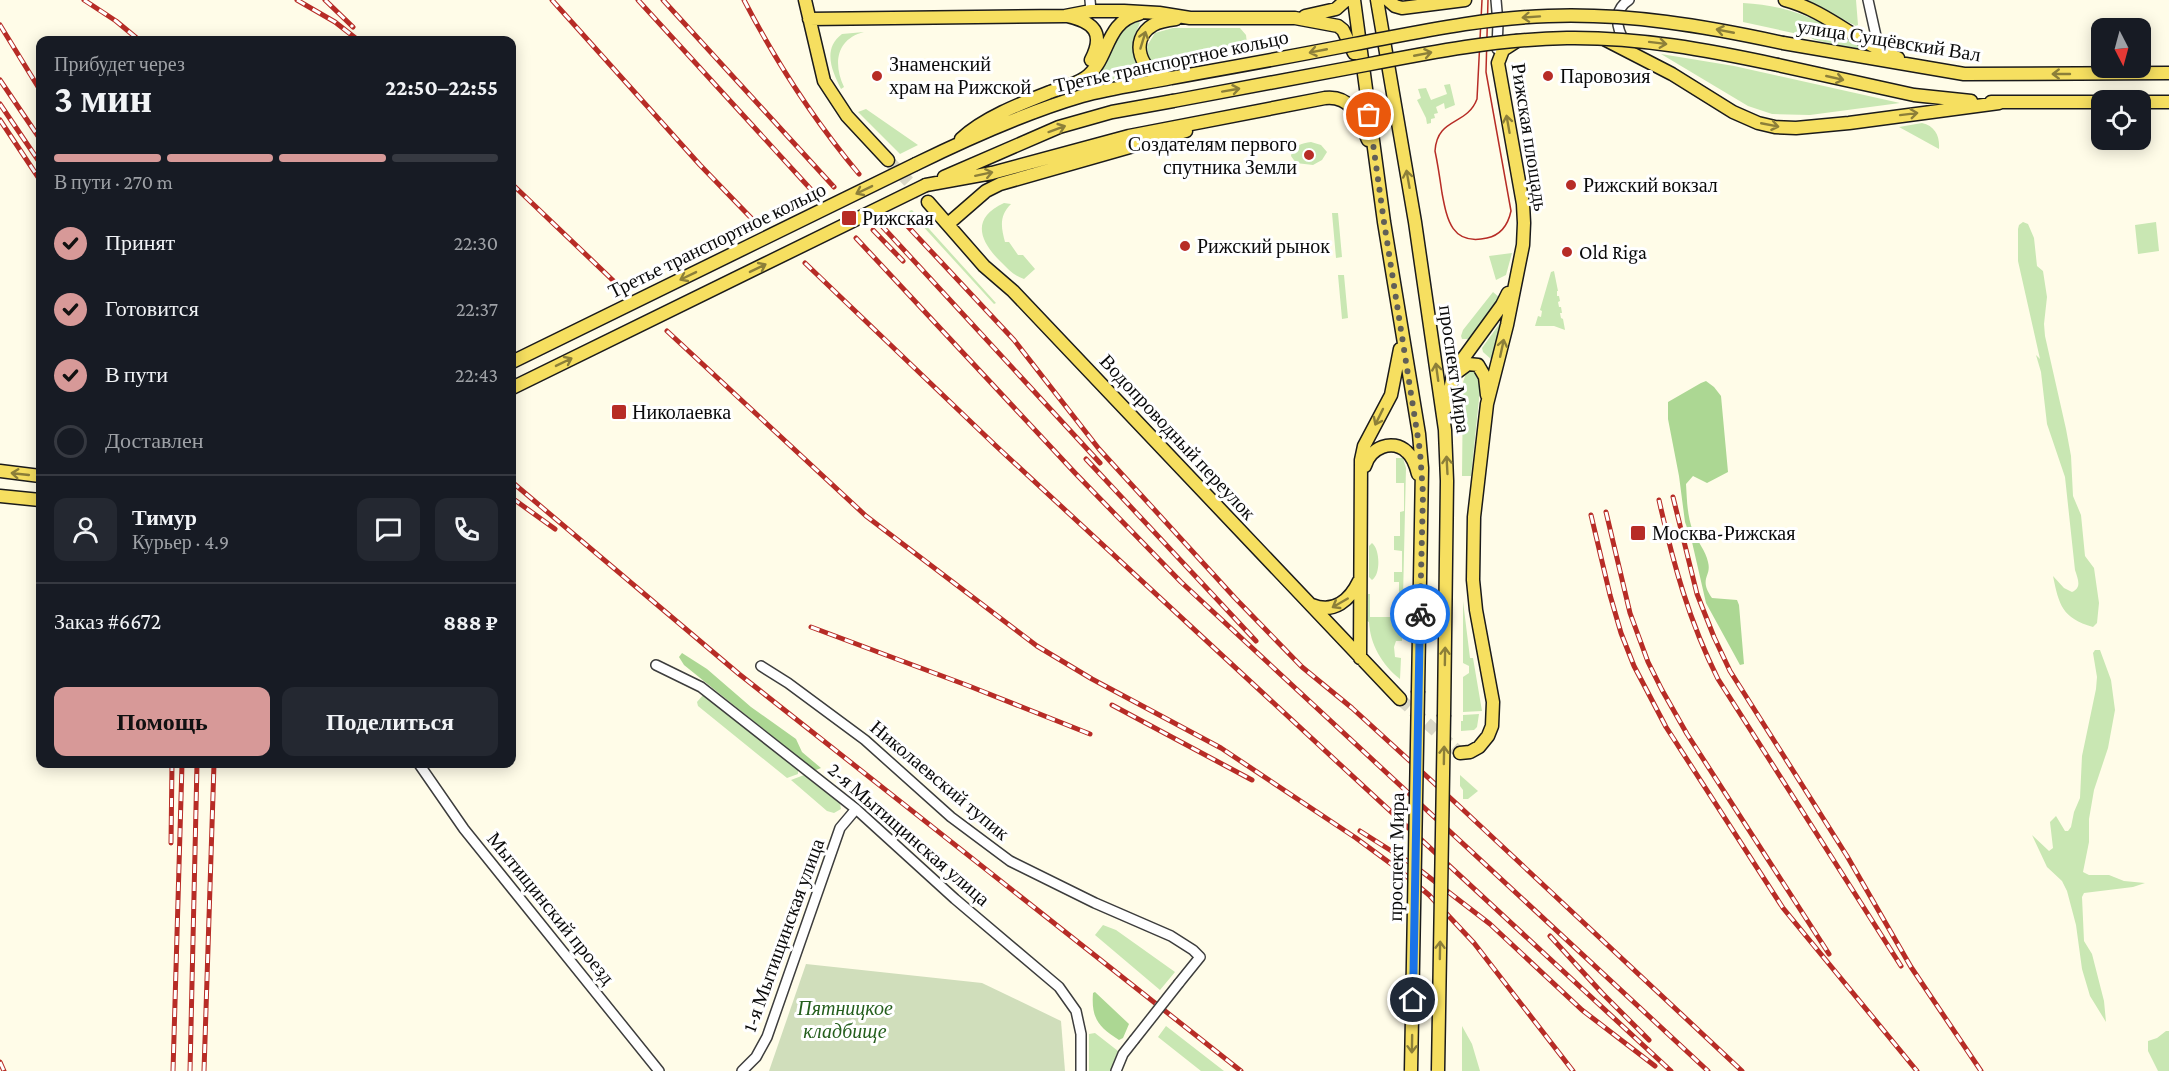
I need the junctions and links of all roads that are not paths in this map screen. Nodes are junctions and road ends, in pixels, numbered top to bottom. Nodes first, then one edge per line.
1 (805, 0) edge
2 (1346, 0) edge
3 (1354, 0) edge
4 (1377, 0) edge
5 (1388, 0) edge
6 (1465, 0) edge
7 (1496, 0) edge
8 (1629, 0) edge
9 (1785, 0) edge
10 (1868, 0) edge
11 (1091, 5) edge
12 (1146, 12) junction
13 (1065, 16) junction
14 (1190, 18) junction
15 (1295, 18) junction
16 (809, 19) junction
17 (1783, 43) joint
18 (1634, 52) junction
19 (1904, 60) junction
20 (1498, 63) junction
21 (1948, 72) junction
22 (1364, 74) junction
23 (2169, 74) edge
24 (1172, 78) junction
25 (1051, 92) junction
26 (2091, 102) edge
27 (2151, 102) edge
28 (2169, 102) edge
29 (1999, 103) junction
30 (1220, 118) junction
31 (952, 147) junction
32 (1375, 156) junction
33 (888, 160) tunnel mouth
34 (926, 185) junction
35 (928, 202) tunnel mouth
36 (948, 224) junction
37 (1515, 279) junction
38 (1400, 321) junction
39 (516, 360) edge
40 (1451, 382) junction
41 (516, 386) edge
42 (1487, 404) junction
43 (1445, 430) junction
44 (0, 471) edge
45 (36, 476) edge
46 (1361, 484) junction
47 (1423, 494) junction
48 (0, 496) edge
49 (36, 500) edge
50 (1361, 577) junction
51 (1308, 603) junction
52 (1360, 658) junction
53 (656, 664) dead end
54 (761, 666) dead end
55 (1400, 699) tunnel mouth
56 (1460, 753) dead end
57 (422, 768) edge
58 (856, 809) junction
59 (659, 1071) edge
60 (742, 1071) edge
61 (1081, 1071) edge
62 (1116, 1071) edge
63 (1412, 1071) edge
64 (1438, 1071) edge

1 - 16 main road
2 - 15 main road
3 - 22 main road, проспект Мира
43 -> 4 main road, проспект Мира
5 - 6 main road
7 - 20 street, Рижская площадь
8 - 18 street
9 - 19 main road
10 - 19 street
11 - 12 main road
11 - 13 main road
12 - 14 main road
12 - 25 main road
13 - 16 main road
13 - 25 main road
14 - 15 main road
24 -> 14 main road
15 - 22 main road
16 - 33 main road
17 - 21 main road, улица Сущёвский Вал
17 -> 24 main road, Третье транспортное кольцо, bridge
18 - 20 main road
18 -> 29 main road
19 - 21 main road
37 -> 20 main road, Рижская площадь
23 -> 21 main road, улица Сущёвский Вал
22 - 32 main road, проспект Мира
24 - 31 main road, Третье транспортное кольцо
25 - 31 main road
26 - 29 main road
27 - 28 main road
34 -> 29 main road, Третье транспортное кольцо, bridge
30 - 32 main road
34 -> 30 main road
30 - 36 main road
31 -> 39 main road, Третье транспортное кольцо, bridge
32 - 38 main road, проспект Мира
41 -> 34 main road, Третье транспортное кольцо, bridge
35 - 36 main road, Водопроводный переулок
36 - 51 main road, Водопроводный переулок
37 - 40 main road
42 -> 37 main road
38 -> 46 main road
38 - 47 main road, проспект Мира
40 - 42 main road
40 - 43 main road
42 - 56 main road
64 -> 43 main road, проспект Мира, bridge
45 -> 44 main road
46 - 47 main road
46 - 50 main road
47 -> 63 main road, проспект Мира, bridge
48 - 49 main road
50 -> 51 main road
50 - 52 main road
51 - 52 main road, Водопроводный переулок
52 - 55 main road, Водопроводный переулок
53 - 58 street, 2-я Мытищинская улица
54 - 62 street, Николаевский тупик, bridge
57 - 59 street, Мытищинский проезд
58 - 60 street, 1-я Мытищинская улица
58 - 61 street, 2-я Мытищинская улица

